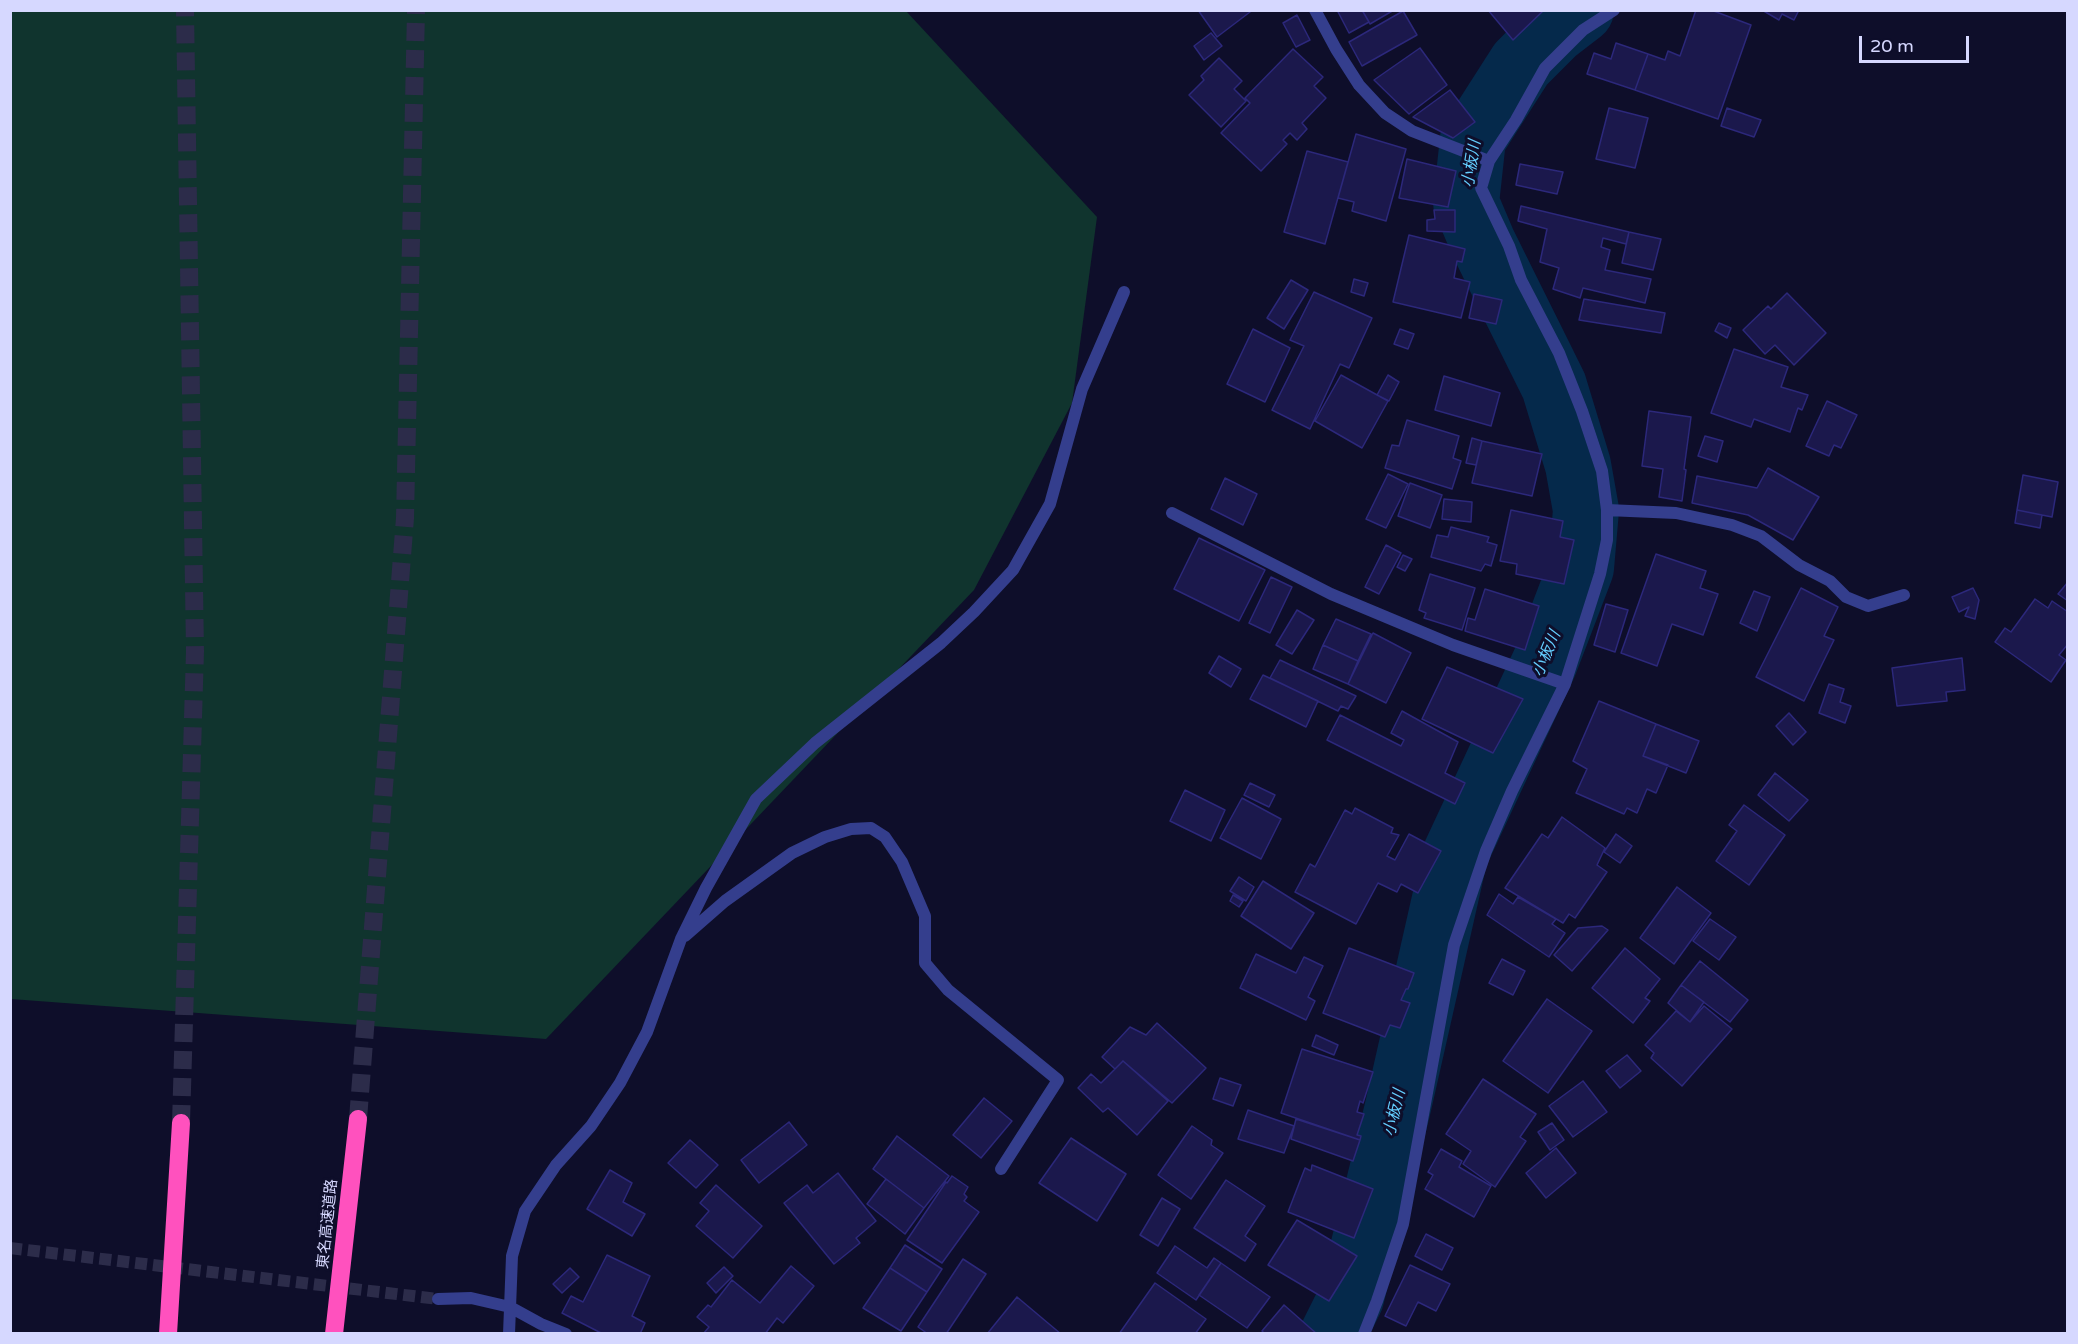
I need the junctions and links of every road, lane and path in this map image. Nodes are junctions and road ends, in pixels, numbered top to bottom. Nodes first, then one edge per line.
1 (1315, 10) edge
2 (1614, 10) edge
3 (1489, 162) junction
4 (1124, 292) dead end
5 (1607, 510) junction
6 (1172, 513) dead end
7 (1904, 595) dead end
8 (1565, 684) junction
9 (681, 939) junction
10 (358, 1119) tunnel mouth
11 (181, 1123) tunnel mouth
12 (1001, 1169) dead end
13 (438, 1299) tunnel mouth
14 (510, 1307) junction
15 (168, 1334) edge
16 (334, 1334) edge
17 (509, 1334) edge
18 (566, 1334) edge
19 (1364, 1334) edge

1 - 3 street
2 - 3 street
3 - 5 street
4 - 9 street
5 - 7 street
5 - 8 street
6 - 8 street
8 - 19 street
9 - 12 street
9 - 14 street
10 - 16 highway, 東名高速道路
11 - 15 highway
13 - 14 street
14 - 17 street
14 - 18 street

